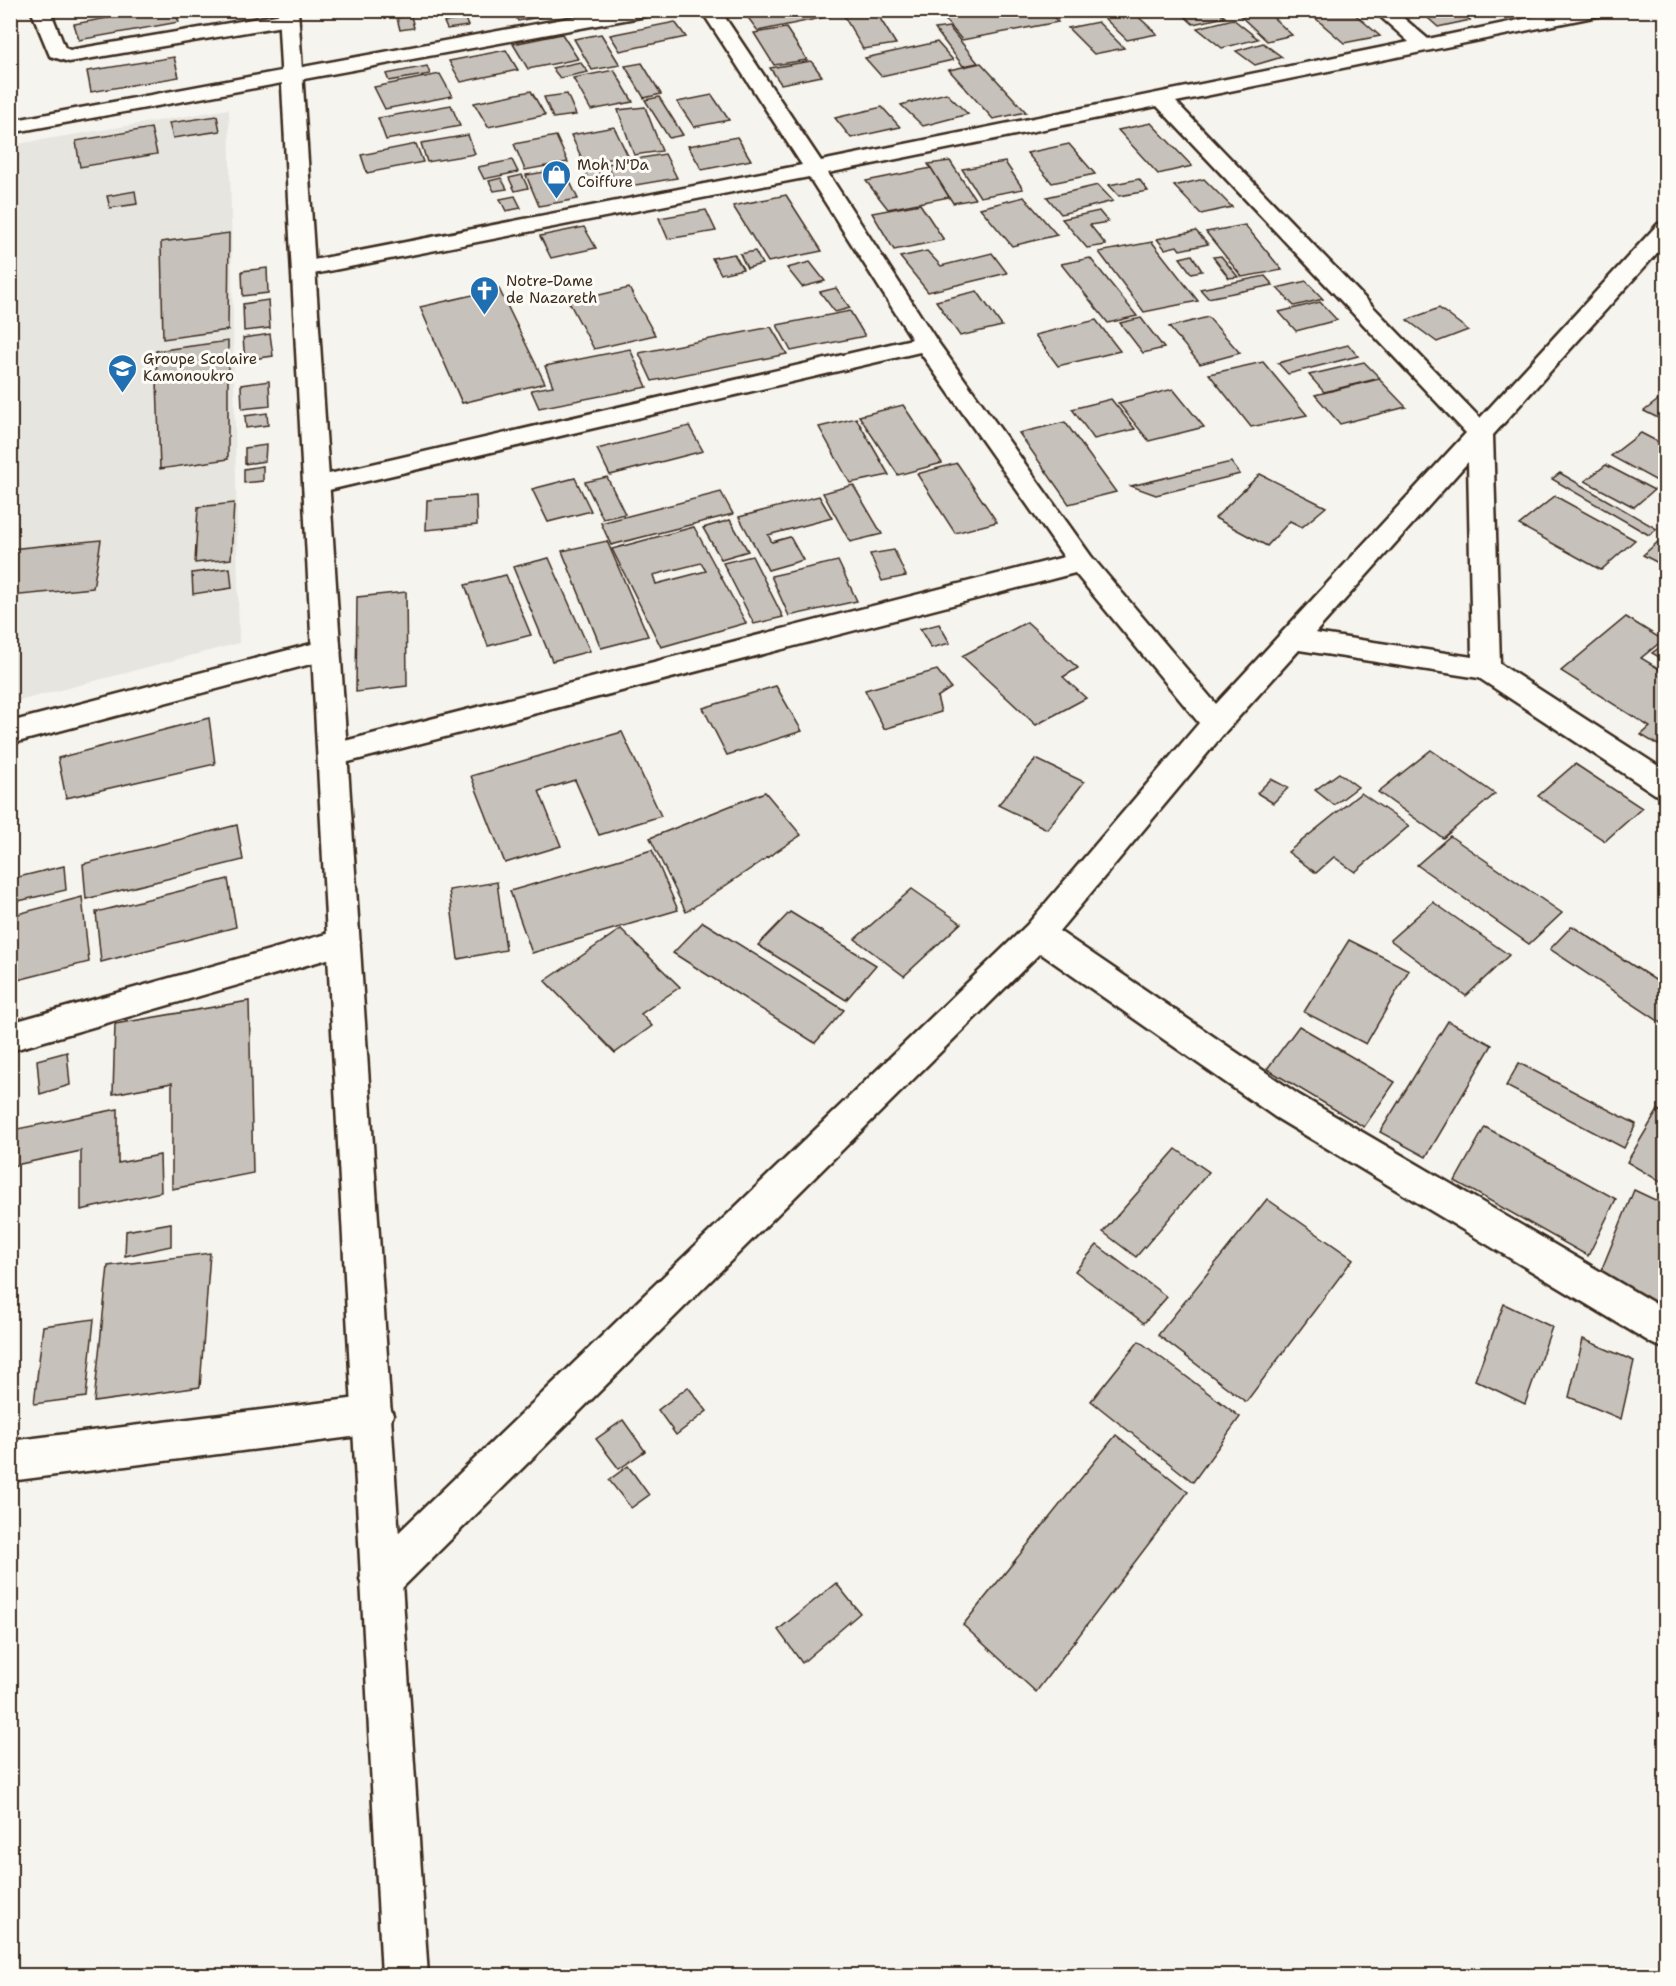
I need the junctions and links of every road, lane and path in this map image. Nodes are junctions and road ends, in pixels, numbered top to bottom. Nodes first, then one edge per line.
1 (40, 10) edge
2 (646, 10) edge
3 (710, 10) edge
4 (1382, 10) edge
5 (1598, 10) edge
6 (288, 15) edge
7 (1425, 45) junction
8 (291, 75) junction
9 (1161, 98) junction
10 (10, 127) edge
11 (815, 169) junction
12 (1664, 232) edge
13 (303, 269) junction
14 (926, 343) junction
15 (1480, 433) junction
16 (316, 484) junction
17 (1081, 561) junction
18 (1292, 639) junction
19 (327, 650) junction
20 (1486, 669) junction
21 (1216, 723) junction
22 (10, 734) edge
23 (333, 755) junction
24 (1665, 786) edge
25 (1038, 934) junction
26 (344, 942) junction
27 (10, 1037) edge
28 (1665, 1331) edge
29 (374, 1415) junction
30 (10, 1461) edge
31 (381, 1580) junction
32 (405, 1976) edge

1 - 6 street
2 - 8 street
3 - 11 street
4 - 7 street
5 - 7 street
6 - 8 street
7 - 9 street
8 - 10 street
8 - 13 street
9 - 11 street
9 - 15 street
11 - 13 street
11 - 14 street
12 - 15 street
13 - 16 street
14 - 16 street
14 - 17 street
15 - 18 street
15 - 20 street
16 - 19 street
17 - 21 street
17 - 23 street
18 - 20 street
18 - 21 street
19 - 22 street
19 - 23 street
20 - 24 street
21 - 25 street
23 - 26 street
25 - 28 street
25 - 31 street
26 - 27 street
26 - 29 street
29 - 30 street
29 - 31 street
31 - 32 street

